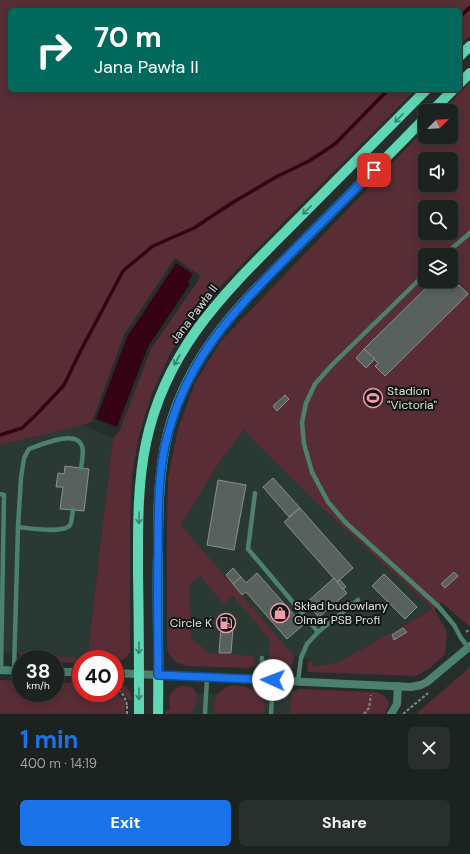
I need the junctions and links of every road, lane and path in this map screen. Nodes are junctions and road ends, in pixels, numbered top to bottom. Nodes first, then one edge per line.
1 (470, 46) edge
2 (462, 54) edge
3 (470, 73) edge
4 (462, 81) edge
5 (424, 92) edge
6 (451, 92) edge
7 (439, 104) edge
8 (418, 125) edge
9 (470, 233) edge
10 (452, 248) edge
11 (418, 281) edge
12 (81, 468) dead end
13 (255, 493) dead end
14 (0, 494) edge
15 (73, 510) dead end
16 (18, 527) junction
17 (1, 569) edge
18 (358, 600) dead end
19 (470, 629) edge
20 (318, 632) junction
21 (461, 638) junction
22 (469, 646) edge
23 (18, 650) edge
24 (262, 658) dead end
25 (0, 670) edge
26 (12, 670) edge
27 (124, 674) edge
28 (139, 674) junction
29 (158, 675) junction
30 (207, 677) junction
31 (261, 680) junction
32 (273, 680) junction
33 (298, 681) junction
34 (372, 685) junction
35 (398, 686) junction
36 (430, 692) dead end
37 (124, 697) edge
38 (127, 706) junction
39 (136, 710) edge
40 (127, 714) edge
41 (158, 714) edge
42 (205, 714) edge
43 (271, 714) edge
44 (364, 714) edge
45 (391, 714) edge
46 (403, 714) edge

1 - 2 main road
3 - 4 main road
5 -> 28 main road, Jana Pawła II
6 - 7 main road
8 - 29 main road
9 - 10 lane
11 - 21 lane
12 - 16 lane
13 - 20 lane
14 - 17 lane
15 - 16 lane
16 - 23 lane
17 - 25 lane
18 - 20 lane
19 - 21 path
20 - 33 lane
21 - 22 lane
22 - 35 street
24 - 31 lane
25 - 26 street
27 - 28 street
28 - 29 street
28 -> 39 main road, Jana Pawła II
29 - 30 street
29 - 41 main road
30 - 31 street
30 - 42 lane
31 - 32 street
32 - 33 street
32 - 43 lane
33 - 34 street
34 - 35 street
34 - 44 path
35 - 45 street
36 - 46 path
37 - 38 path
38 - 39 path
38 - 40 path

